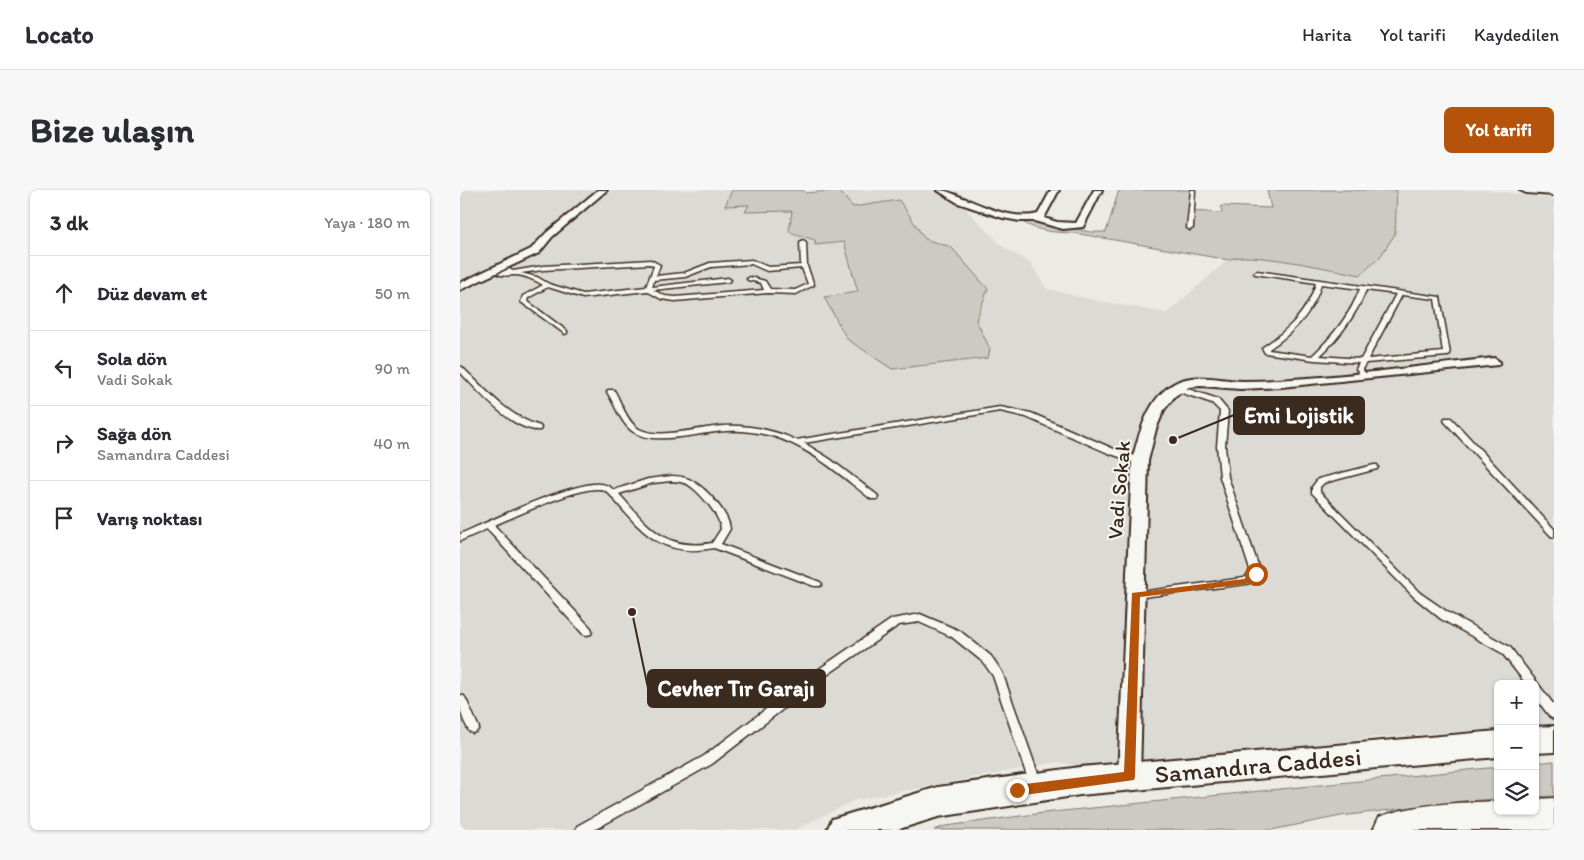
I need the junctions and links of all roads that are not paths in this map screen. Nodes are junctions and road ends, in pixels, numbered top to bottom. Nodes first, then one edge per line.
1 (603, 190) edge
2 (941, 190) edge
3 (1055, 190) edge
4 (1098, 190) edge
5 (1193, 190) edge
6 (1526, 190) edge
7 (1554, 192) edge
8 (1036, 218) junction
9 (1190, 228) dead end
10 (803, 242) dead end
11 (804, 266) junction
12 (512, 270) junction
13 (1257, 272) dead end
14 (484, 276) junction
15 (653, 278) junction
16 (750, 279) dead end
17 (728, 280) dead end
18 (1318, 281) junction
19 (547, 286) junction
20 (460, 287) edge
21 (1364, 287) junction
22 (648, 289) junction
23 (768, 292) junction
24 (1400, 292) junction
25 (565, 332) dead end
26 (1314, 358) junction
27 (1363, 361) junction
28 (1494, 362) dead end
29 (460, 368) edge
30 (1363, 375) junction
31 (1176, 388) junction
32 (611, 392) dead end
33 (1448, 420) dead end
34 (537, 428) dead end
35 (796, 442) junction
36 (1140, 461) junction
37 (1374, 467) dead end
38 (613, 493) junction
39 (874, 496) dead end
40 (489, 525) junction
41 (462, 534) edge
42 (1554, 534) edge
43 (715, 545) junction
44 (817, 584) dead end
45 (1135, 595) junction
46 (587, 631) dead end
47 (1529, 680) edge
48 (1539, 693) edge
49 (460, 699) edge
50 (1554, 714) edge
51 (473, 728) dead end
52 (1554, 738) edge
53 (1539, 740) edge
54 (1494, 744) edge
55 (1130, 777) junction
56 (1037, 788) junction
57 (1554, 816) edge
58 (582, 830) edge
59 (844, 830) edge
60 (1393, 830) edge

1 - 12 street
2 - 8 street
3 - 8 street
4 - 8 street
5 - 9 lane
6 - 7 street
10 - 11 lane
11 - 15 lane
11 - 23 lane
12 - 14 street
12 - 14 lane
12 - 15 lane
12 - 19 lane
13 - 18 lane
14 - 20 street
15 - 22 lane
16 - 23 lane
17 - 22 lane
18 - 21 lane
18 - 26 lane
19 - 22 lane
19 - 25 lane
21 - 24 lane
21 - 26 lane
22 - 23 lane
24 - 27 lane
24 - 27 lane
26 - 27 lane
27 - 30 lane
28 - 30 street
29 - 34 lane
30 - 31 street
31 - 36 street, Vadi Sokak
31 - 45 lane
32 - 35 lane
33 - 42 lane
35 - 36 lane
35 - 39 lane
36 - 45 street, Vadi Sokak
37 - 47 lane
38 - 40 lane
38 - 43 lane
38 - 43 lane
40 - 41 lane
40 - 46 lane
43 - 44 lane
45 - 55 street, Vadi Sokak
48 - 50 lane
49 - 51 lane
52 - 53 main road
54 - 55 main road, Samandıra Caddesi
55 - 56 main road, Samandıra Caddesi
56 - 58 lane
56 - 59 main road, Samandıra Caddesi
57 - 60 highway

